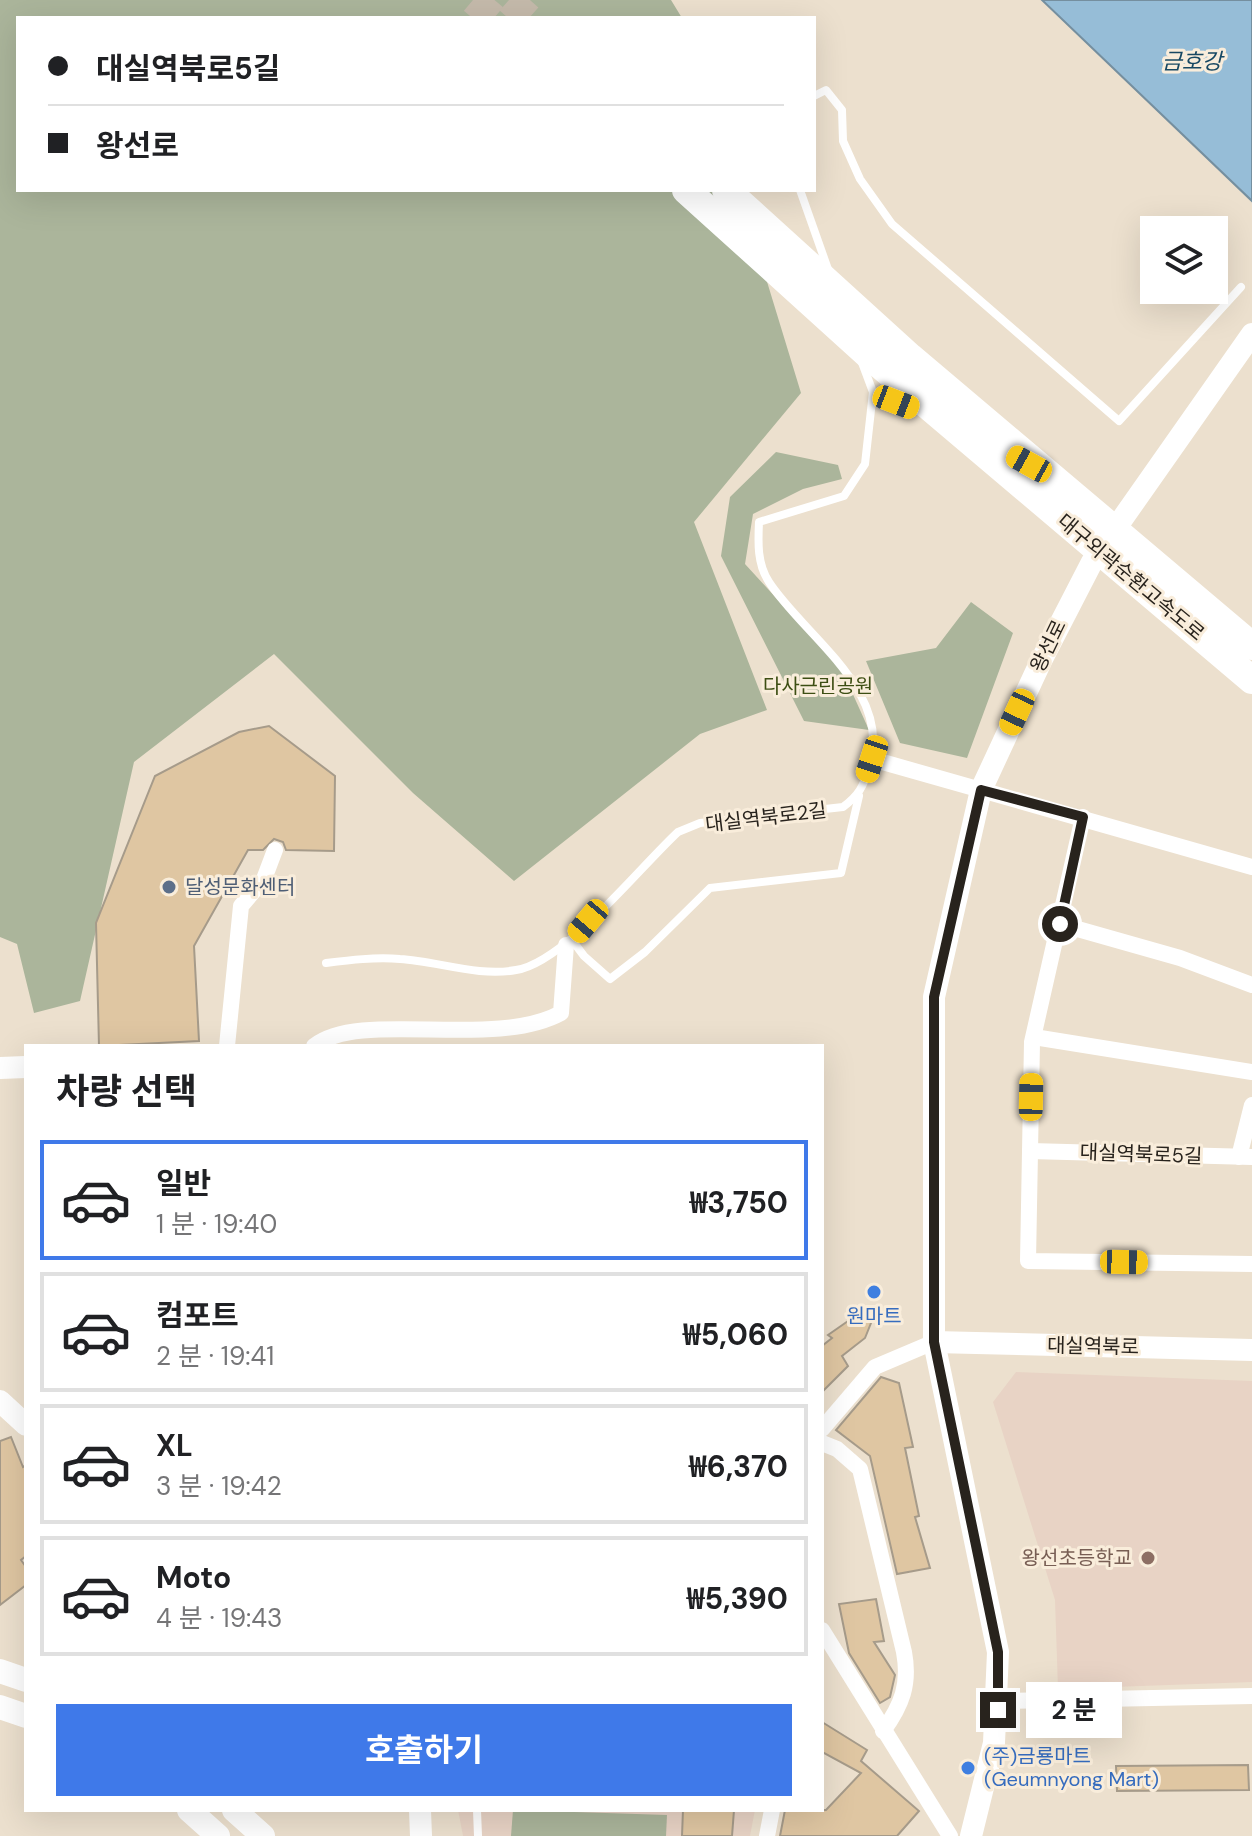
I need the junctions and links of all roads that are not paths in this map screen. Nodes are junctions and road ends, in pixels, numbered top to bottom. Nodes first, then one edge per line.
1 (816, 95) edge
2 (693, 192) edge
3 (801, 192) edge
4 (725, 201) edge
5 (1241, 287) dead end
6 (842, 306) dead end
7 (847, 320) dead end
8 (1252, 334) edge
9 (873, 392) junction
10 (992, 443) dead end
11 (1004, 450) dead end
12 (1061, 499) dead end
13 (1252, 646) edge
14 (1252, 680) edge
15 (872, 759) junction
16 (981, 790) junction
17 (860, 795) junction
18 (1083, 817) junction
19 (275, 850) dead end
20 (1252, 867) edge
21 (1060, 924) junction
22 (569, 943) junction
23 (326, 963) dead end
24 (1252, 985) edge
25 (1034, 1037) junction
26 (227, 1044) edge
27 (317, 1044) edge
28 (24, 1067) edge
29 (0, 1068) edge
30 (1252, 1072) edge
31 (1252, 1105) edge
32 (1030, 1151) junction
33 (1246, 1157) edge
34 (1252, 1264) edge
35 (934, 1342) junction
36 (1252, 1350) edge
37 (0, 1401) edge
38 (24, 1423) edge
39 (824, 1427) edge
40 (824, 1444) edge
41 (824, 1633) edge
42 (0, 1671) edge
43 (24, 1679) edge
44 (1252, 1696) edge
45 (998, 1701) junction
46 (0, 1707) edge
47 (24, 1715) edge
48 (883, 1731) junction
49 (191, 1812) edge
50 (236, 1812) edge
51 (420, 1812) edge
52 (477, 1812) edge
53 (772, 1812) edge
54 (218, 1836) edge
55 (263, 1836) edge
56 (421, 1836) edge
57 (478, 1836) edge
58 (767, 1836) edge
59 (950, 1836) edge
60 (971, 1836) edge

1 - 5 lane
2 - 4 highway, 대구외곽순환고속도로
3 - 6 lane
4 - 13 highway, 대구외곽순환고속도로
4 - 14 highway, 대구외곽순환고속도로
7 - 9 lane
8 - 16 main road, 왕선로
9 - 10 lane
9 - 15 lane
11 - 12 lane
15 - 16 street
15 - 17 lane, 대실역북로2길
16 - 18 street
16 - 35 main road, 왕선로
17 - 22 lane, 대실역북로2길
17 - 22 lane, 대실역북로2길
18 - 20 street
18 - 21 street
19 - 26 street
21 - 24 street
21 - 25 street
22 - 23 lane, 대실역북로2길
22 - 27 street
25 - 30 street
25 - 32 street
28 - 29 main road
31 - 33 street
32 - 33 street, 대실역북로5길
32 - 34 street
35 - 36 main road, 대실역북로
35 - 39 street
35 - 45 main road, 왕선로
37 - 38 main road
40 - 48 street
41 - 48 street
42 - 43 main road
44 - 45 street
45 - 60 main road, 왕선로
46 - 47 main road
48 - 59 street
49 - 54 main road
50 - 55 main road
51 - 56 main road
52 - 57 lane
53 - 58 street

